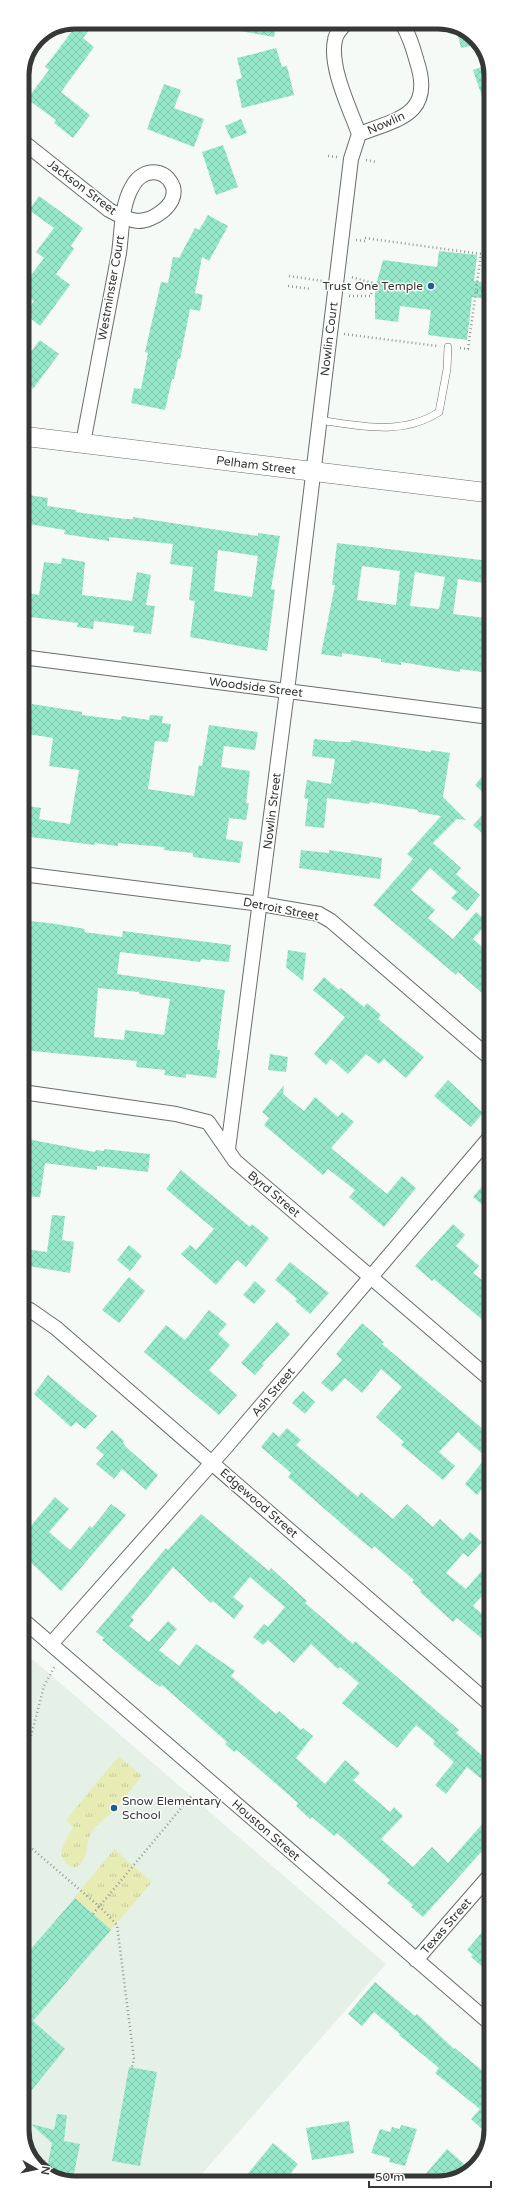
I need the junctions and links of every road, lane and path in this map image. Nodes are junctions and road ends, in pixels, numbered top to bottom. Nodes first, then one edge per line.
1 (342, 29) edge
2 (405, 29) edge
3 (359, 134) junction
4 (29, 147) edge
5 (328, 156) dead end
6 (340, 157) dead end
7 (364, 160) dead end
8 (376, 162) dead end
9 (123, 217) junction
10 (356, 240) dead end
11 (289, 276) dead end
12 (348, 277) dead end
13 (325, 281) dead end
14 (288, 286) dead end
15 (311, 289) dead end
16 (477, 291) junction
17 (483, 291) dead end
18 (346, 296) dead end
19 (342, 334) dead end
20 (448, 347) junction
21 (319, 420) junction
22 (29, 437) edge
23 (83, 444) junction
24 (313, 472) junction
25 (484, 492) edge
26 (29, 658) edge
27 (287, 691) junction
28 (484, 716) edge
29 (29, 875) edge
30 (260, 904) junction
31 (484, 1053) edge
32 (29, 1093) edge
33 (484, 1143) edge
34 (228, 1149) junction
35 (371, 1276) junction
36 (29, 1310) edge
37 (484, 1374) edge
38 (213, 1463) junction
39 (29, 1625) edge
40 (51, 1644) junction
41 (65, 1656) junction
42 (484, 1699) edge
43 (29, 1745) edge
44 (194, 1794) dead end
45 (29, 1846) edge
46 (484, 1882) edge
47 (100, 1907) junction
48 (93, 1914) dead end
49 (416, 1960) junction
50 (484, 2018) edge
51 (132, 2068) dead end

1 - 3 street, Nowlin
2 - 3 street, Nowlin
3 - 21 street, Nowlin Court
4 - 9 street, Jackson Street
5 - 6 path
7 - 8 path
9 - 9 street, Westminster Court
9 - 23 street, Westminster Court
10 - 16 path
11 - 13 path
12 - 18 path
14 - 15 path
16 - 17 path
16 - 20 path
19 - 20 path
20 - 21 lane
21 - 24 street, Nowlin Court
22 - 23 street, Pelham Street
23 - 24 street, Pelham Street
24 - 25 street, Pelham Street
24 - 27 street, Nowlin Street
26 - 27 street, Woodside Street
27 - 28 street, Woodside Street
27 - 30 street, Nowlin Street
29 - 30 street, Detroit Street
30 - 31 street, Detroit Street
30 - 34 street, Nowlin Street
32 - 34 street, Byrd Street
33 - 35 street, Ash Street
34 - 35 street, Byrd Street
35 - 37 street, Byrd Street
35 - 38 street, Ash Street
36 - 38 street, Edgewood Street
38 - 40 street, Ash Street
38 - 42 street, Edgewood Street
39 - 40 street, Houston Street
40 - 41 street, Houston Street
41 - 43 path
41 - 49 street, Houston Street
44 - 47 path
45 - 47 path
46 - 49 street, Texas Street
47 - 48 path
47 - 51 path
49 - 50 street, Houston Street

